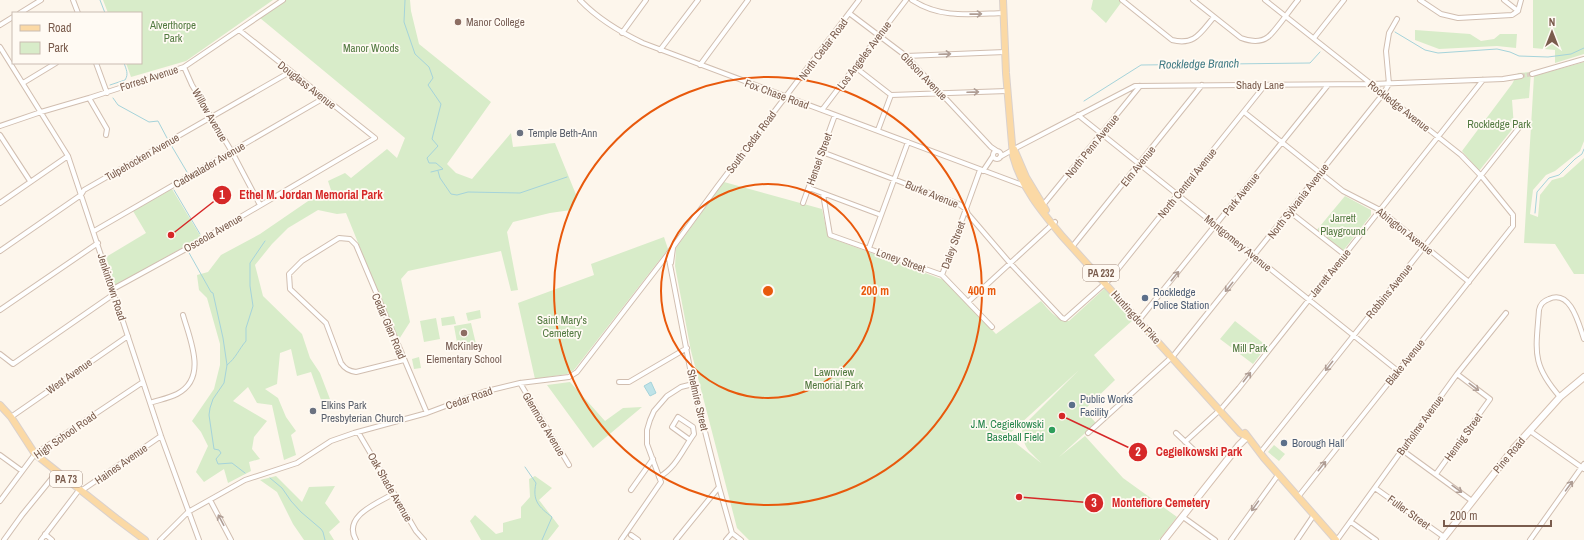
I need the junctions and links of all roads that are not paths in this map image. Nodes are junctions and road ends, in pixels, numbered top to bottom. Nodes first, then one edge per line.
1 (41, 0) edge
2 (72, 0) edge
3 (283, 0) edge
4 (580, 0) edge
5 (646, 0) edge
6 (698, 0) edge
7 (748, 0) edge
8 (859, 0) edge
9 (906, 0) edge
10 (912, 0) edge
11 (1003, 0) edge
12 (1122, 0) edge
13 (1193, 0) edge
14 (1265, 0) edge
15 (1298, 0) edge
16 (1344, 0) edge
17 (1420, 0) edge
18 (1504, 0) edge
19 (1521, 0) edge
20 (1518, 11) junction
21 (22, 12) edge
22 (78, 12) edge
23 (849, 13) junction
24 (1004, 13) junction
25 (1285, 16) junction
26 (1214, 17) junction
27 (12, 18) edge
28 (1398, 19) dead end
29 (0, 25) edge
30 (238, 30) junction
31 (622, 33) junction
32 (879, 36) junction
33 (1314, 38) junction
34 (660, 50) junction
35 (1, 51) edge
36 (1005, 52) junction
37 (906, 56) junction
38 (1584, 59) edge
39 (54, 64) edge
40 (96, 64) edge
41 (700, 65) junction
42 (184, 66) junction
43 (854, 67) junction
44 (290, 72) junction
45 (1532, 74) tunnel mouth
46 (1521, 76) tunnel mouth
47 (1483, 80) junction
48 (23, 83) junction
49 (1372, 84) junction
50 (1389, 84) junction
51 (1202, 85) junction
52 (1265, 85) junction
53 (1328, 85) junction
54 (1140, 86) junction
55 (1007, 91) junction
56 (107, 93) junction
57 (940, 93) junction
58 (1384, 94) junction
59 (891, 95) junction
60 (786, 97) junction
61 (89, 98) junction
62 (324, 98) junction
63 (822, 110) junction
64 (41, 112) junction
65 (1244, 112) junction
66 (835, 115) junction
67 (1078, 115) junction
68 (211, 117) junction
69 (0, 126) edge
70 (1518, 129) dead end
71 (878, 130) junction
72 (1101, 134) junction
73 (0, 135) edge
74 (106, 135) dead end
75 (1438, 136) junction
76 (375, 138) joint
77 (908, 142) junction
78 (1282, 142) junction
79 (1014, 149) junction
80 (232, 152) junction
81 (822, 152) junction
82 (999, 155) junction
83 (68, 156) junction
84 (993, 156) junction
85 (1140, 164) junction
86 (988, 165) junction
87 (982, 170) junction
88 (1320, 173) junction
89 (1480, 176) junction
90 (894, 179) junction
91 (30, 181) junction
92 (1026, 186) junction
93 (717, 187) joint
94 (809, 188) junction
95 (823, 194) junction
96 (1178, 194) junction
97 (81, 195) junction
98 (0, 202) edge
99 (804, 203) dead end
100 (260, 205) junction
101 (1043, 205) junction
102 (966, 209) junction
103 (1380, 210) junction
104 (1290, 212) junction
105 (881, 215) junction
106 (1054, 223) junction
107 (1216, 225) junction
108 (1513, 226) joint
109 (94, 231) junction
110 (98, 243) junction
111 (674, 246) junction
112 (1073, 246) junction
113 (1425, 246) junction
114 (869, 248) junction
115 (0, 251) edge
116 (668, 254) junction
117 (1345, 255) junction
118 (1254, 256) junction
119 (1010, 262) junction
120 (658, 267) junction
121 (671, 267) junction
122 (942, 275) junction
123 (1469, 282) junction
124 (1107, 283) junction
125 (114, 292) junction
126 (1308, 299) junction
127 (968, 302) junction
128 (0, 310) edge
129 (1506, 313) dead end
130 (183, 315) dead end
131 (1068, 317) joint
132 (1140, 319) junction
133 (992, 327) dead end
134 (1353, 335) junction
135 (128, 336) junction
136 (1584, 339) edge
137 (687, 348) junction
138 (0, 354) edge
139 (1173, 356) junction
140 (404, 360) junction
141 (1398, 371) junction
142 (1457, 374) junction
143 (1584, 377) edge
144 (143, 382) junction
145 (620, 382) dead end
146 (520, 383) junction
147 (693, 384) junction
148 (1560, 397) junction
149 (150, 403) junction
150 (0, 405) edge
151 (1221, 409) junction
152 (427, 414) junction
153 (11, 417) junction
154 (1530, 430) junction
155 (358, 432) junction
156 (1088, 433) dead end
157 (1176, 433) dead end
158 (161, 436) junction
159 (1246, 437) junction
160 (690, 440) junction
161 (1185, 442) junction
162 (1402, 450) junction
163 (1195, 451) dead end
164 (1260, 453) junction
165 (35, 454) junction
166 (0, 455) edge
167 (653, 459) junction
168 (569, 465) dead end
169 (1583, 467) edge
170 (22, 471) junction
171 (57, 472) junction
172 (1436, 474) junction
173 (1278, 475) junction
174 (659, 477) junction
175 (719, 486) junction
176 (1375, 488) junction
177 (631, 490) dead end
178 (80, 491) junction
179 (393, 494) junction
180 (1298, 497) junction
181 (210, 500) junction
182 (0, 501) edge
183 (1472, 501) junction
184 (188, 512) junction
185 (1314, 515) junction
186 (1182, 517) junction
187 (1351, 522) junction
188 (732, 533) junction
189 (45, 534) junction
190 (631, 535) dead end
191 (1443, 539) edge
192 (4, 540) edge
193 (40, 540) edge
194 (52, 540) edge
195 (145, 540) edge
196 (160, 540) edge
197 (199, 540) edge
198 (231, 540) edge
199 (356, 540) edge
200 (424, 540) edge
201 (621, 540) edge
202 (638, 540) edge
203 (676, 540) edge
204 (726, 540) edge
205 (741, 540) edge
206 (1164, 540) edge
207 (1215, 540) edge
208 (1231, 540) edge
209 (1297, 540) edge
210 (1337, 540) edge
211 (1376, 540) edge
212 (1530, 540) edge

1 - 21 street
2 - 22 street
3 - 30 street, Forrest Avenue
4 - 31 street, Fox Chase Road
5 - 31 street
6 - 34 street
7 - 41 street
8 - 23 street, North Cedar Road
9 - 32 street, Los Angeles Avenue
10 -> 24 street
11 - 24 main road, Huntingdon Pike / PA 232
12 - 26 street
13 - 26 street
14 - 25 street, Rockledge Avenue
15 - 25 street
16 - 33 street
17 - 20 street
18 - 20 street
19 - 20 street
23 - 32 street, Gibson Avenue
23 - 60 street, North Cedar Road
24 - 36 main road, Huntingdon Pike / PA 232
25 - 26 street
25 - 33 street, Rockledge Avenue
27 - 29 street
28 - 50 street
30 - 42 street, Forrest Avenue
30 - 44 street, Douglass Avenue
31 - 34 street, Fox Chase Road
32 - 37 street, Gibson Avenue
32 - 43 street, Los Angeles Avenue
33 - 49 street, Rockledge Avenue
34 - 41 street, Fox Chase Road
35 - 48 street, Jenkintown Road
37 -> 36 street
36 - 55 main road, Huntingdon Pike / PA 232
37 - 57 street, Gibson Avenue
38 - 45 street
39 - 48 street
40 - 56 street
41 - 60 street, Fox Chase Road
42 - 56 street, Forrest Avenue
42 - 68 street, Willow Avenue
43 - 59 street
43 - 63 street, Los Angeles Avenue
44 - 62 street, Douglass Avenue
44 - 68 street, Tulpehocken Avenue
46 - 47 street, Shady Lane
47 - 50 street, Shady Lane
47 - 75 street, Jarrett Avenue
48 - 64 street, Jenkintown Road
49 - 50 street, Shady Lane
49 - 53 street, Shady Lane
49 - 58 street, Rockledge Avenue
50 - 58 street, North Sylvania Avenue
51 - 52 street, Shady Lane
51 - 54 street, Shady Lane
51 - 85 street, Elm Avenue
52 - 53 street, Shady Lane
52 - 65 street, North Central Avenue
53 - 78 street, Park Avenue
54 - 67 street, Shady Lane
54 - 72 street, North Penn Avenue
57 -> 55 street
55 - 79 main road, Huntingdon Pike / PA 232
56 - 61 street, Forrest Avenue
57 - 59 street
57 - 82 street, Gibson Avenue
58 - 75 street, Rockledge Avenue
58 - 88 street, North Sylvania Avenue
59 - 71 street
60 - 63 street, Fox Chase Road
60 - 93 street, South Cedar Road
61 - 64 street, Forrest Avenue
61 - 74 street
62 - 76 street, Douglass Avenue
62 - 80 street, Cadwalader Avenue
63 - 66 street, Fox Chase Road
64 - 69 street, Forrest Avenue
64 - 83 street, Jenkintown Road
65 - 78 street, Abington Avenue
65 - 96 street, North Central Avenue
66 - 71 street, Fox Chase Road
66 - 81 street, Hensel Street
67 - 72 street, Montgomery Avenue
67 - 79 street, Shady Lane
68 - 80 street, Willow Avenue
68 - 97 street, Tulpehocken Avenue
70 - 89 street, Robbins Avenue
71 - 77 street, Fox Chase Road
72 - 85 street, Montgomery Avenue
72 - 101 street, North Penn Avenue
73 - 91 street
75 - 89 street, Rockledge Avenue
75 - 103 street, Jarrett Avenue
76 - 100 street, Osceola Avenue
77 - 87 street, Fox Chase Road
77 - 90 street
78 - 88 street, Abington Avenue
78 - 107 street, Park Avenue
79 - 82 street
79 - 92 main road, Huntingdon Pike / PA 232
79 - 101 main road, Huntingdon Pike / PA 232
80 - 100 street, Willow Avenue
80 - 109 street, Cadwalader Avenue
81 - 90 street, Burke Avenue
81 - 94 street, Hensel Street
82 - 84 street
82 - 84 street
82 - 86 street
83 - 91 street
83 - 97 street, Jenkintown Road
84 - 86 street
85 - 96 street, Montgomery Avenue
85 - 112 street, Elm Avenue
86 - 87 street
87 - 92 street, Fox Chase Road
87 - 102 street, Daley Street
88 - 103 street, Abington Avenue
88 - 104 street, North Sylvania Avenue
89 - 108 street, Rockledge Avenue
89 - 113 street, Robbins Avenue
90 - 102 street, Burke Avenue
90 - 105 street
91 - 98 street
92 - 106 main road, Huntingdon Pike / PA 232
93 - 111 street, Cedar Road
94 - 95 street
94 - 99 street, Hensel Street
95 - 105 street
95 - 114 street, Loney Street
96 - 107 street, Montgomery Avenue
96 - 124 street, North Central Avenue
97 - 109 street, Jenkintown Road
97 - 115 street, Tulpehocken Avenue
100 - 125 street, Osceola Avenue
101 - 106 main road, Huntingdon Pike / PA 232
102 - 119 street, Burke Avenue
102 - 122 street, Daley Street
103 - 113 street, Abington Avenue
103 - 117 street, Jarrett Avenue
104 - 117 street
104 - 118 street, North Sylvania Avenue
105 - 114 street
106 - 112 main road, Huntingdon Pike / PA 232
106 - 119 street
107 - 118 street, Montgomery Avenue
132 -> 107 street, Park Avenue
108 - 123 street, Blake Avenue
109 - 110 street, Jenkintown Road
110 - 125 street, Jenkintown Road
110 - 128 street
111 - 116 street, Cedar Road
111 - 121 street
112 - 124 main road, Huntingdon Pike / PA 232
113 - 123 street, Abington Avenue
113 - 134 street, Robbins Avenue
114 - 122 street, Loney Street
116 - 120 street, Cedar Road
116 - 121 street, Shelmire Street
117 - 126 street, Jarrett Avenue
118 - 126 street, Montgomery Avenue
118 -> 139 street, North Sylvania Avenue
119 - 127 street
119 - 131 street, Burke Avenue
120 - 121 street
120 - 146 street, Cedar Road
121 - 137 street, Shelmire Street
122 - 127 street, Loney Street
123 - 141 street, Blake Avenue
124 - 131 street, North Central Avenue
124 - 132 main road, Huntingdon Pike / PA 232
125 - 135 street, Jenkintown Road
125 - 138 street, Osceola Avenue
126 - 134 street, Montgomery Avenue
151 -> 126 street, Jarrett Avenue
127 - 133 street, Loney Street
129 - 142 street, Burholme Avenue
130 - 149 street
132 - 139 main road, Huntingdon Pike / PA 232
134 - 141 street, Montgomery Avenue
134 -> 164 street, Robbins Avenue
135 - 144 street, Jenkintown Road
135 - 153 street, West Avenue
136 - 148 street
137 - 145 street
137 - 147 street, Shelmire Street
139 - 151 main road, Huntingdon Pike / PA 232
139 - 156 street, North Sylvania Avenue
140 - 140 street, Cedar Glen Road
140 - 152 street, Cedar Glen Road
180 -> 141 street, Blake Avenue
142 - 162 street, Burholme Avenue
142 -> 172 street, Hennig Street
143 - 148 street, Pine Road
144 - 149 street, Jenkintown Road
144 - 165 street, High School Road
146 - 152 street, Cedar Road
146 - 168 street, Glenmore Avenue
147 - 167 street
147 - 175 street, Shelmire Street
148 - 154 street, Pine Road
149 - 158 street, Jenkintown Road
150 - 153 main road, PA 73
151 - 159 main road, Huntingdon Pike / PA 232
151 - 161 street, Jarrett Avenue
152 - 155 street, Cedar Road
153 - 165 main road, PA 73
154 - 169 street
154 - 183 street, Pine Road
155 - 179 street, Oak Shade Avenue
155 - 181 street, Cedar Road
157 - 161 street
158 - 178 street, Haines Avenue
158 - 184 street, Jenkintown Road
159 - 164 main road, Huntingdon Pike / PA 232
159 - 186 street
160 - 160 street
160 - 174 street
161 - 163 street
162 - 172 street
162 - 176 street, Burholme Avenue
164 - 173 main road, Huntingdon Pike / PA 232
165 - 170 street, High School Road
165 - 171 main road, PA 73
166 - 170 street
167 - 174 street
167 - 177 street
212 -> 169 street
170 - 182 street, High School Road
171 - 178 main road, PA 73
171 - 192 street
172 -> 183 street
173 - 180 main road, Huntingdon Pike / PA 232
173 -> 208 street
174 - 201 street
175 - 188 street, Shelmire Street
175 - 203 street
176 - 187 street, Burholme Avenue
176 - 191 street, Fuller Street
178 - 189 street, Haines Avenue
178 - 195 main road, PA 73
179 - 199 street
179 - 200 street, Oak Shade Avenue
180 - 185 main road, Huntingdon Pike / PA 232
181 - 184 street, Cedar Road
198 -> 181 street
183 - 191 street, Pine Road
184 - 196 street, Cedar Road
184 - 197 street, Jenkintown Road
185 - 209 street
185 - 210 main road, PA 232
186 - 206 street
186 - 207 street
187 - 210 street, Burholme Avenue
187 - 211 street
188 - 204 street
188 - 205 street
189 - 193 street, Haines Avenue
189 - 194 street
190 - 202 street

